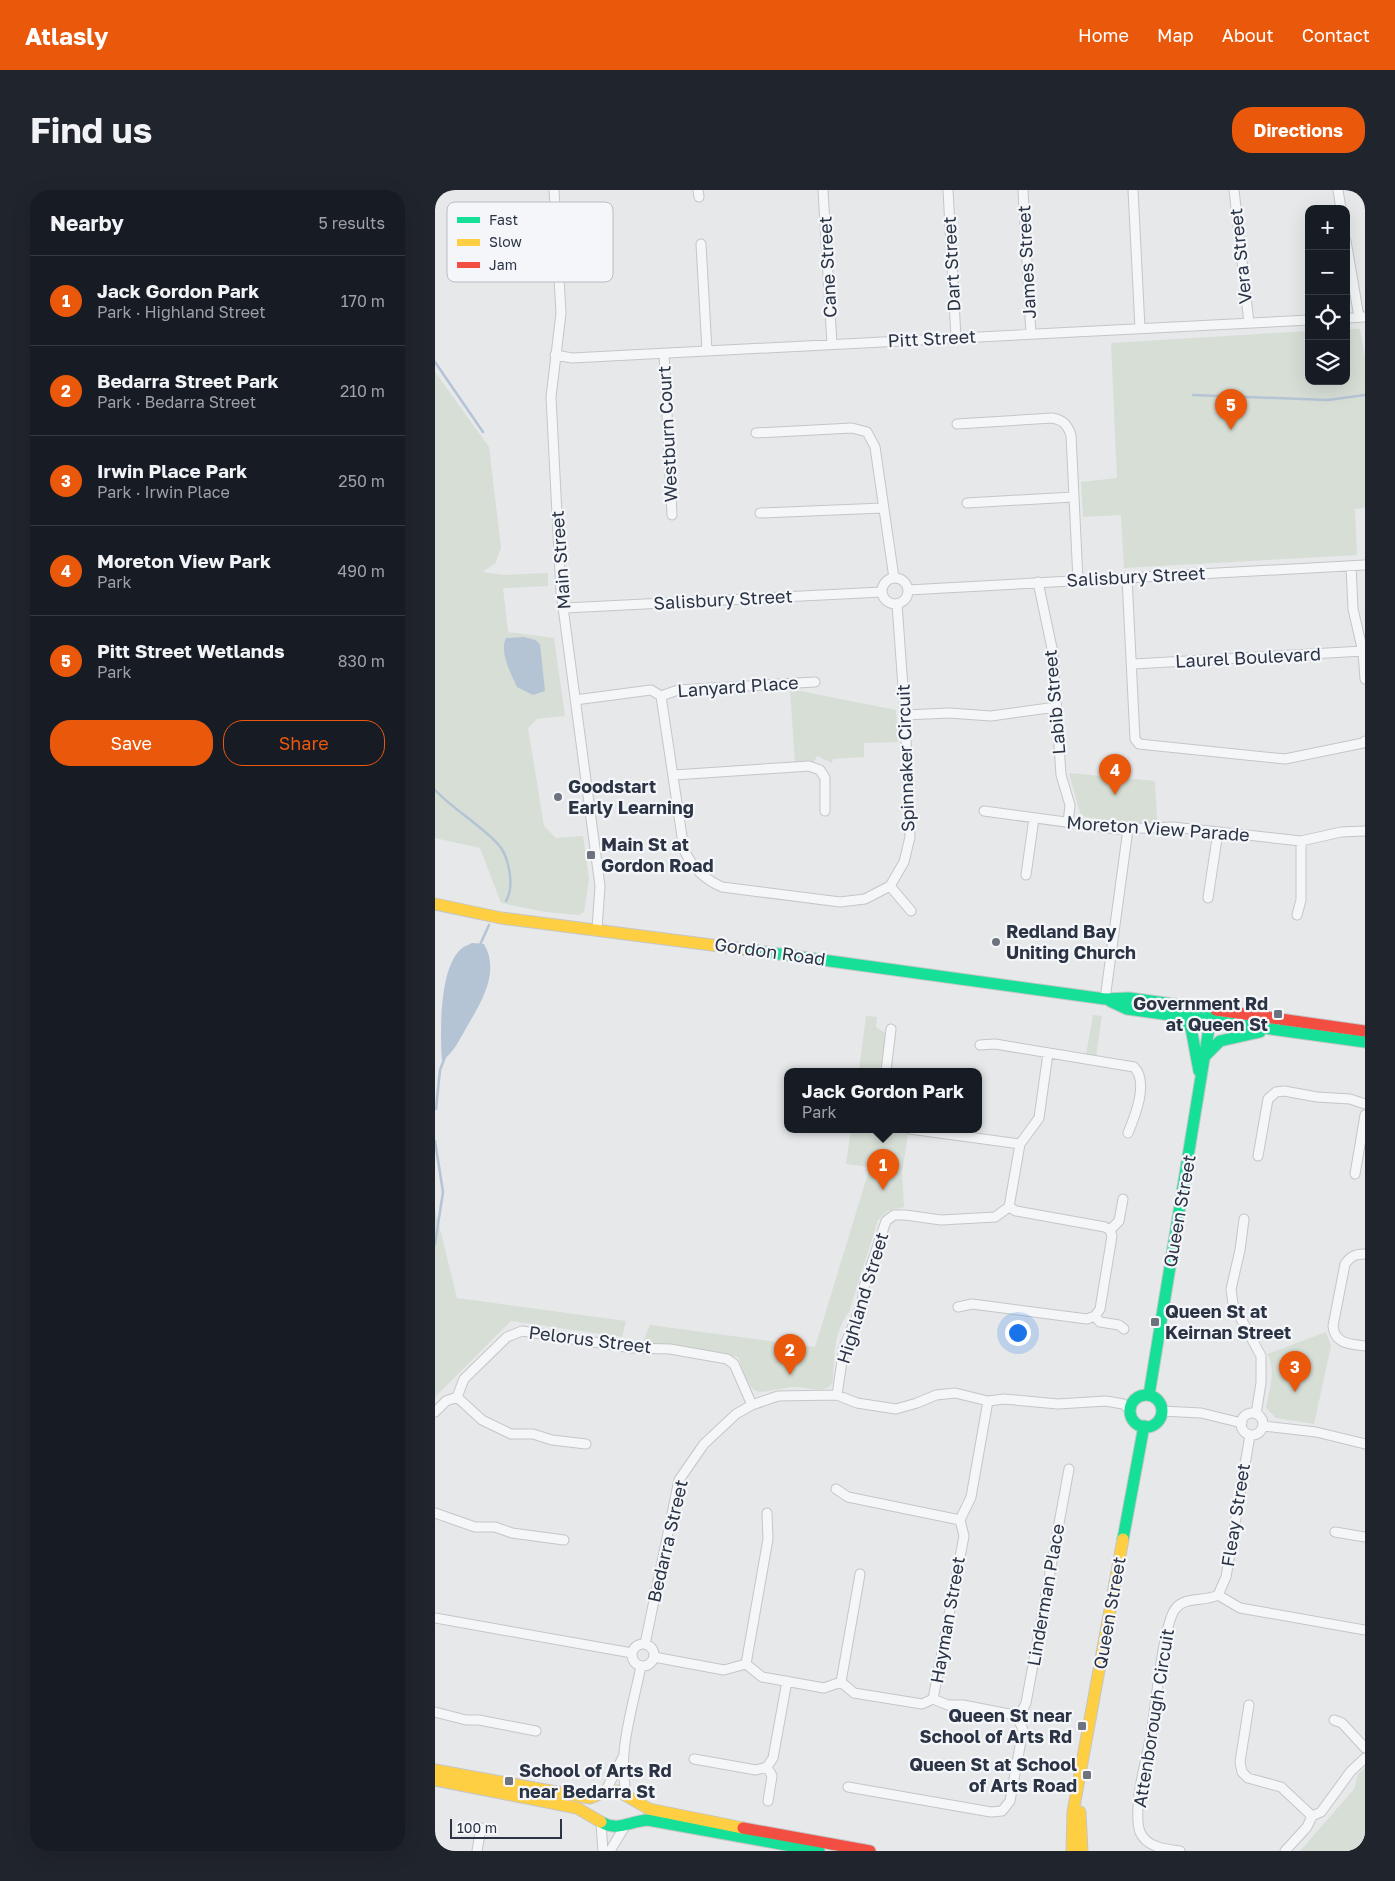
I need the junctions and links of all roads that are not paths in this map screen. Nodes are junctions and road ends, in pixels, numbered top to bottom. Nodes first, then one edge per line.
1 (823, 190) edge
2 (948, 190) edge
3 (1023, 190) edge
4 (1133, 190) edge
5 (1234, 190) edge
6 (1338, 190) edge
7 (1340, 205) edge
8 (701, 244) dead end
9 (1348, 250) edge
10 (559, 282) edge
11 (1362, 317) edge
12 (1305, 320) edge
13 (1249, 323) junction
14 (1140, 328) junction
15 (1031, 334) junction
16 (956, 338) junction
17 (832, 344) junction
18 (707, 351) junction
19 (664, 354) junction
20 (555, 355) junction
21 (957, 424) dead end
22 (756, 433) dead end
23 (1073, 497) junction
24 (967, 503) dead end
25 (883, 508) junction
26 (760, 513) dead end
27 (672, 515) dead end
28 (1365, 565) edge
29 (1351, 566) junction
30 (894, 578) junction
31 (1127, 578) junction
32 (1078, 580) junction
33 (1038, 582) junction
34 (908, 590) junction
35 (882, 592) junction
36 (897, 604) junction
37 (565, 608) junction
38 (1363, 651) junction
39 (1133, 664) junction
40 (1365, 679) edge
41 (815, 682) dead end
42 (661, 696) junction
43 (575, 700) junction
44 (1057, 707) junction
45 (905, 715) junction
46 (1365, 741) edge
47 (674, 774) junction
48 (825, 811) dead end
49 (985, 812) dead end
50 (1033, 818) junction
51 (1068, 822) junction
52 (1128, 830) junction
53 (1365, 831) edge
54 (1217, 832) junction
55 (1301, 841) junction
56 (1026, 875) dead end
57 (890, 886) junction
58 (1208, 898) dead end
59 (436, 908) edge
60 (911, 911) dead end
61 (1297, 915) dead end
62 (597, 929) junction
63 (1105, 999) junction
64 (1212, 1015) junction
65 (1181, 1017) junction
66 (891, 1030) dead end
67 (1280, 1031) junction
68 (1365, 1031) edge
69 (1365, 1042) edge
70 (980, 1046) dead end
71 (1048, 1053) junction
72 (1205, 1056) junction
73 (886, 1068) edge
74 (1201, 1086) junction
75 (1365, 1104) edge
76 (1365, 1115) edge
77 (939, 1133) edge
78 (1128, 1133) dead end
79 (1020, 1144) junction
80 (1258, 1156) dead end
81 (1355, 1174) dead end
82 (1123, 1199) dead end
83 (1009, 1207) junction
84 (1244, 1219) dead end
85 (1111, 1230) junction
86 (1365, 1254) edge
87 (958, 1307) dead end
88 (1095, 1316) junction
89 (1124, 1329) dead end
90 (1365, 1346) edge
91 (837, 1395) junction
92 (1149, 1395) junction
93 (457, 1397) junction
94 (988, 1402) junction
95 (752, 1405) junction
96 (1130, 1409) junction
97 (1161, 1411) junction
98 (435, 1412) edge
99 (1256, 1414) junction
100 (1241, 1423) junction
101 (1144, 1426) junction
102 (1263, 1426) junction
103 (1249, 1435) junction
104 (587, 1444) dead end
105 (1365, 1444) edge
106 (1069, 1469) dead end
107 (836, 1489) dead end
108 (767, 1513) dead end
109 (435, 1514) edge
110 (960, 1520) junction
111 (1335, 1532) dead end
112 (1365, 1537) edge
113 (565, 1540) dead end
114 (860, 1574) dead end
115 (1218, 1595) junction
116 (435, 1618) edge
117 (1365, 1630) edge
118 (645, 1644) junction
119 (632, 1653) junction
120 (654, 1657) junction
121 (746, 1664) junction
122 (641, 1666) junction
123 (787, 1681) junction
124 (841, 1682) junction
125 (933, 1698) junction
126 (1249, 1704) dead end
127 (435, 1712) edge
128 (1018, 1718) junction
129 (1334, 1720) dead end
130 (536, 1731) dead end
131 (1365, 1748) edge
132 (624, 1755) junction
133 (1365, 1758) edge
134 (694, 1759) dead end
135 (767, 1767) junction
136 (435, 1770) edge
137 (435, 1780) edge
138 (848, 1787) dead end
139 (603, 1793) junction
140 (628, 1797) junction
141 (1076, 1800) junction
142 (768, 1801) dead end
143 (1311, 1816) junction
144 (600, 1823) junction
145 (626, 1825) junction
146 (481, 1828) dead end
147 (477, 1851) edge
148 (603, 1851) edge
149 (609, 1851) edge
150 (819, 1851) edge
151 (870, 1851) edge
152 (1072, 1851) edge
153 (1082, 1851) edge
154 (1180, 1851) edge
155 (1285, 1851) edge

1 - 17 street, Cane Street
2 - 16 street, Dart Street
3 - 15 street, James Street
4 - 14 street
5 - 13 street, Vera Street
6 - 7 street
8 - 18 street
9 - 11 street
10 - 20 street, Main Street
12 - 13 street, Pitt Street
13 - 14 street, Pitt Street
14 - 15 street, Pitt Street
15 - 16 street, Pitt Street
16 - 17 street, Pitt Street
17 - 18 street, Pitt Street
18 - 19 street, Pitt Street
19 - 20 street, Pitt Street
19 - 27 street, Westburn Court
20 - 37 street, Main Street
21 - 23 street
22 - 25 street
23 - 24 street
23 - 32 street
25 - 26 street
25 - 30 street
28 - 29 street, Salisbury Street
29 - 31 street, Salisbury Street
29 - 38 street
30 - 34 street
30 - 35 street
31 - 32 street, Salisbury Street
31 - 39 street
32 - 33 street, Salisbury Street
33 - 34 street, Salisbury Street
33 - 44 street, Labib Street
34 - 36 street
35 - 36 street
35 - 37 street, Salisbury Street
36 - 45 street, Spinnaker Circuit
37 - 43 street, Main Street
38 - 39 street, Laurel Boulevard
38 - 40 street
39 - 46 street
41 - 42 street, Lanyard Place
42 - 43 street
42 - 47 street
43 - 62 street, Main Street
44 - 45 street
44 - 51 street, Labib Street
45 - 57 street, Spinnaker Circuit
47 - 48 street
47 - 57 street
49 - 50 street, Moreton View Parade
50 - 51 street, Moreton View Parade
50 - 56 street
51 - 52 street, Moreton View Parade
52 - 54 street, Moreton View Parade
52 - 63 street
53 - 55 street, Moreton View Parade
54 - 55 street, Moreton View Parade
54 - 58 street
55 - 61 street
57 - 60 street
59 - 62 street, Gordon Road
62 - 63 street, Gordon Road
63 - 64 street, Gordon Road
63 - 65 street, Gordon Road
64 - 65 street, Gordon Road
64 - 67 street
64 - 68 street
64 - 72 street, Queen Street
65 - 74 street, Queen Street
66 - 73 street
67 - 69 street
67 - 72 street
70 - 71 street
71 - 78 street
71 - 79 street
72 - 74 street, Queen Street
74 - 92 street, Queen Street
75 - 80 street
76 - 81 street
77 - 79 street
79 - 83 street
82 - 85 street
83 - 85 street
83 - 91 street, Highland Street
84 - 99 street
85 - 88 street
86 - 90 street
87 - 88 street
88 - 89 street
91 - 94 street, Bedarra Street
91 - 95 street, Bedarra Street
92 - 96 street
92 - 97 street
93 - 95 street, Pelorus Street
93 - 98 street, Pelorus Street
93 - 104 street
94 - 96 street, Bedarra Street
94 - 110 street
95 - 118 street, Bedarra Street
96 - 101 street
97 - 100 street
97 - 101 street
99 - 100 street
99 - 102 street
100 - 103 street
101 - 141 street, Queen Street
102 - 103 street
102 - 105 street
103 - 115 street, Fleay Street
106 - 128 street, Linderman Place
107 - 110 street
108 - 121 street
109 - 113 street
110 - 125 street, Hayman Street
111 - 112 street
114 - 124 street
115 - 117 street
115 - 154 street, Attenborough Circuit
116 - 119 street
118 - 119 street
118 - 120 street
119 - 122 street
120 - 121 street
120 - 122 street
121 - 123 street
122 - 132 street
123 - 124 street
123 - 135 street
124 - 125 street, Hayman Street
125 - 128 street
126 - 143 street
127 - 130 street
128 - 138 street
129 - 131 street
132 - 139 street
132 - 140 street
133 - 143 street
134 - 135 street
135 - 142 street
136 - 139 street
137 - 144 street
139 - 140 street
139 - 144 street
140 - 145 street
140 - 151 street
141 - 152 street, Queen Street
141 - 153 street, Queen Street
143 - 155 street
144 - 145 street
144 - 148 street
145 - 149 street
145 - 150 street
146 - 147 street

